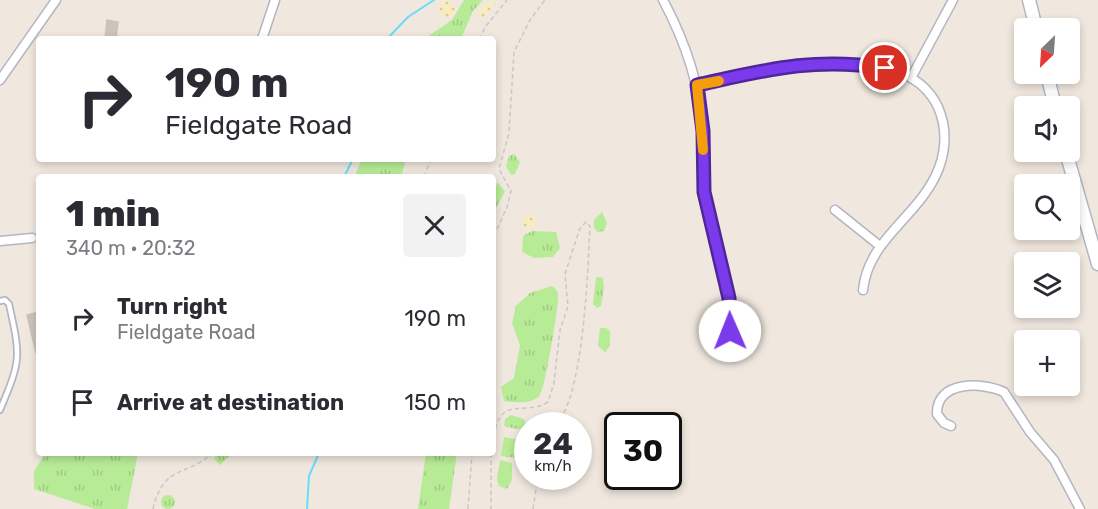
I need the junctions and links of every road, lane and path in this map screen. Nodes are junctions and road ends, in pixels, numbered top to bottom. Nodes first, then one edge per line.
1 (56, 0) edge
2 (275, 0) edge
3 (507, 0) edge
4 (545, 0) edge
5 (663, 0) edge
6 (953, 0) edge
7 (1029, 0) edge
8 (1034, 18) edge
9 (263, 36) edge
10 (481, 36) edge
11 (911, 78) junction
12 (0, 80) edge
13 (697, 85) junction
14 (1069, 162) edge
15 (835, 210) dead end
16 (496, 231) edge
17 (32, 238) dead end
18 (0, 241) edge
19 (880, 246) junction
20 (1098, 264) edge
21 (863, 290) dead end
22 (0, 301) edge
23 (727, 348) dead end
24 (0, 410) edge
25 (565, 412) edge
26 (496, 423) edge
27 (951, 426) dead end
28 (208, 456) edge
29 (472, 456) edge
30 (491, 456) edge
31 (536, 490) edge
32 (153, 509) edge
33 (468, 509) edge
34 (491, 509) edge
35 (532, 509) edge
36 (1080, 509) edge

1 - 12 street
2 - 9 street
3 - 10 path
4 - 16 path
5 - 13 street
6 - 11 street
7 - 8 street
11 - 13 street
11 - 19 street
13 - 23 street
14 - 20 street
15 - 19 street
17 - 18 street
19 - 21 street
22 - 24 lane
25 - 26 path
27 - 36 street
28 - 32 path
29 - 33 path
30 - 34 path
31 - 35 path

